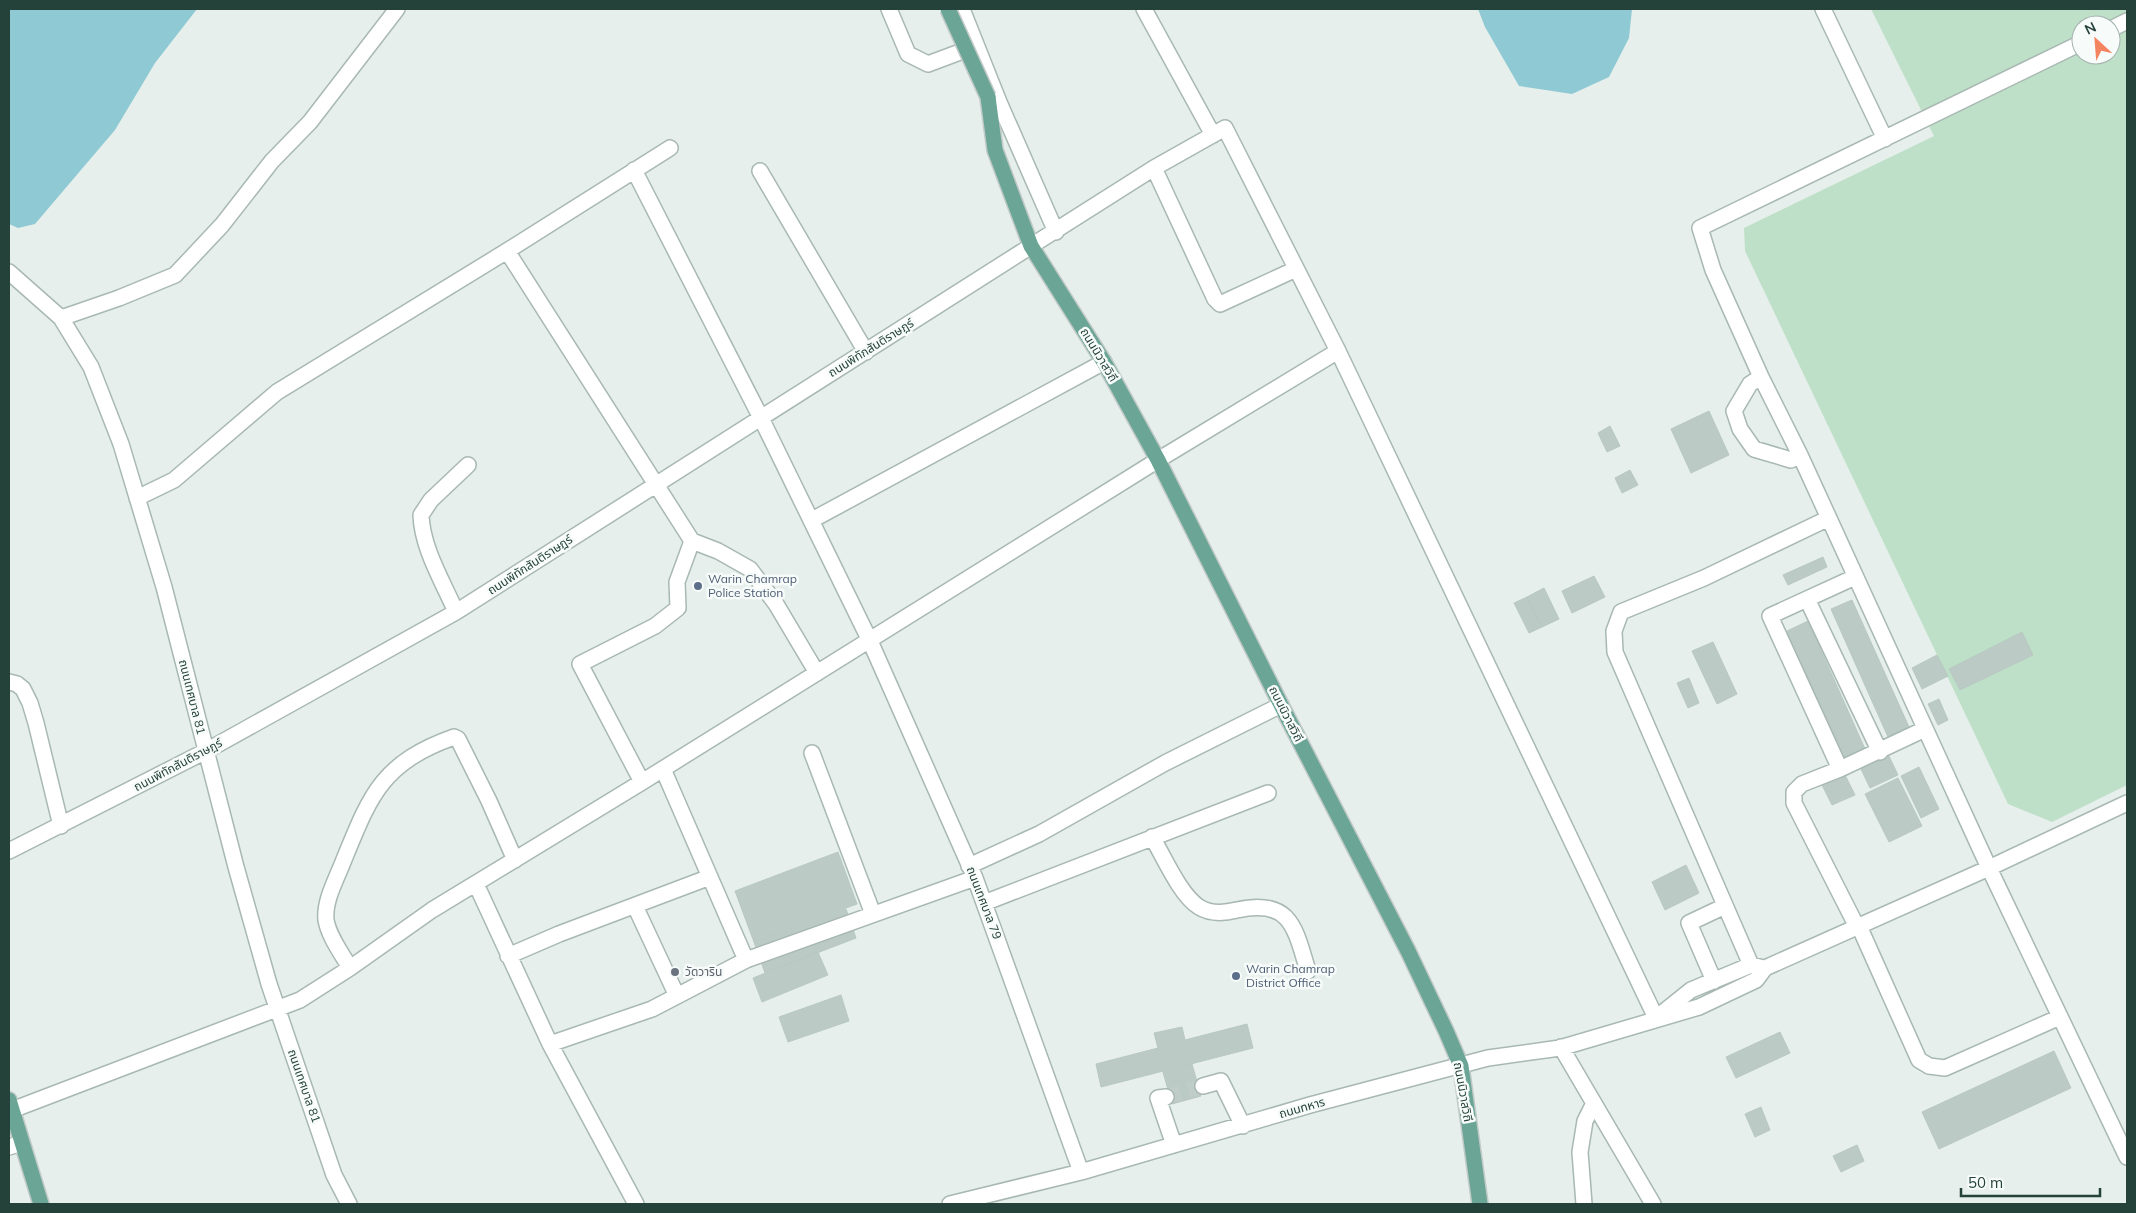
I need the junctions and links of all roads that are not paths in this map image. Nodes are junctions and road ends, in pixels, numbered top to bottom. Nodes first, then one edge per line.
1 (397, 9) edge
2 (889, 9) edge
3 (948, 9) edge
4 (962, 9) edge
5 (1144, 9) edge
6 (1823, 9) edge
7 (976, 46) junction
8 (2071, 48) edge
9 (1213, 135) junction
10 (1885, 139) junction
11 (670, 148) dead end
12 (1154, 168) junction
13 (634, 170) junction
14 (760, 171) dead end
15 (1056, 232) junction
16 (1031, 246) junction
17 (507, 251) junction
18 (1296, 269) junction
19 (9, 272) edge
20 (61, 318) junction
21 (1338, 351) junction
22 (866, 352) junction
23 (1104, 362) junction
24 (1761, 377) junction
25 (761, 418) junction
26 (1800, 455) junction
27 (1158, 460) junction
28 (468, 465) dead end
29 (655, 485) junction
30 (137, 498) junction
31 (1827, 519) junction
32 (812, 520) junction
33 (692, 541) junction
34 (1855, 577) junction
35 (1807, 599) junction
36 (456, 612) junction
37 (870, 641) junction
38 (817, 673) junction
39 (9, 682) edge
40 (1281, 705) junction
41 (1925, 729) junction
42 (206, 751) junction
43 (1880, 752) junction
44 (812, 753) dead end
45 (663, 769) junction
46 (1840, 769) junction
47 (642, 782) junction
48 (1268, 792) dead end
49 (2127, 803) edge
50 (61, 826) junction
51 (1152, 837) junction
52 (9, 851) edge
53 (515, 860) junction
54 (1989, 868) junction
55 (972, 872) junction
56 (710, 877) junction
57 (476, 884) junction
58 (984, 903) junction
59 (635, 906) junction
60 (1725, 906) junction
61 (873, 914) junction
62 (1858, 927) junction
63 (508, 956) junction
64 (746, 960) junction
65 (1758, 967) junction
66 (350, 968) junction
67 (1308, 971) dead end
68 (1714, 981) junction
69 (677, 996) junction
70 (277, 1008) junction
71 (2060, 1017) junction
72 (1656, 1018) junction
73 (550, 1044) junction
74 (1561, 1047) junction
75 (1461, 1066) junction
76 (1203, 1086) tunnel mouth
77 (1166, 1097) dead end
78 (1594, 1103) junction
79 (10, 1105) edge
80 (1243, 1126) junction
81 (15, 1145) edge
82 (1174, 1145) junction
83 (2127, 1157) edge
84 (1081, 1172) junction
85 (41, 1204) edge
86 (349, 1204) edge
87 (636, 1204) edge
88 (950, 1204) edge
89 (1480, 1204) edge
90 (1584, 1204) edge
91 (1653, 1204) edge

1 - 20 street
2 - 7 street
3 - 16 main road, ถนนนิวาสวิถี, bridge
4 - 7 street
5 - 9 street
6 - 10 street
7 - 15 street
8 - 10 street
9 - 12 street, ถนนพิทักสันติราษฎร์
9 - 18 street
10 - 24 street
11 - 13 street
12 - 15 street, ถนนพิทักสันติราษฎร์
12 - 18 street
13 - 17 street
13 - 25 street, ถนนเทศบาล 79
14 - 22 street
15 - 16 street, ถนนพิทักสันติราษฎร์
16 - 22 street, ถนนพิทักสันติราษฎร์
16 - 23 main road, ถนนนิวาสวิถี
17 - 29 street
17 - 30 street
18 - 21 street
19 - 20 street, ถนนเทศบาล 81
20 - 30 street, ถนนเทศบาล 81
21 - 27 street
21 - 72 street
22 - 25 street, ถนนพิทักสันติราษฎร์
23 - 27 main road, ถนนนิวาสวิถี
23 - 32 street
24 - 26 street
24 - 26 street
25 - 29 street, ถนนพิทักสันติราษฎร์
25 - 32 street, ถนนเทศบาล 79
26 - 31 street
27 - 37 street
27 - 40 main road, ถนนนิวาสวิถี
28 - 36 street
29 - 33 street
29 - 36 street, ถนนพิทักสันติราษฎร์
30 - 42 street, ถนนเทศบาล 81
31 - 34 street
31 - 60 street
32 - 37 street, ถนนเทศบาล 79
33 - 38 street
33 - 47 street
34 - 35 street
34 - 41 street
35 - 43 street
35 - 46 street
36 - 42 street, ถนนพิทักสันติราษฎร์
37 - 38 street
37 - 55 street, ถนนเทศบาล 79
38 - 45 street
39 - 50 street
40 - 55 street
40 - 75 main road, ถนนนิวาสวิถี
41 - 43 street
41 - 54 street
42 - 50 street, ถนนพิทักสันติราษฎร์
42 - 70 street, ถนนเทศบาล 81
43 - 46 street
44 - 61 street
45 - 47 street
45 - 56 street
46 - 62 street
47 - 53 street
48 - 51 street
49 - 54 street
50 - 52 street, ถนนพิทักสันติราษฎร์
51 - 58 street
51 - 67 street
53 - 57 street
53 - 66 street
54 - 62 street
54 - 71 street
55 - 58 street, ถนนเทศบาล 79
55 - 61 street
56 - 59 street
56 - 64 street
57 - 63 street
57 - 66 street
58 - 84 street, ถนนเทศบาล 79
59 - 63 street
59 - 69 street
60 - 65 street
60 - 68 street
61 - 64 street
62 - 65 street
62 - 71 street
63 - 73 street
64 - 69 street
65 - 68 street
65 - 72 street, ถนนทหาร
66 - 70 street
68 - 72 street
69 - 73 street
70 - 79 street
70 - 86 street, ถนนเทศบาล 81
71 - 83 street
72 - 74 street, ถนนทหาร
73 - 87 street
74 - 75 street, ถนนทหาร
74 - 78 street
75 - 80 street, ถนนทหาร
75 - 89 main road, ถนนนิวาสวิถี
76 - 80 street
77 - 82 street
78 - 90 street
78 - 91 street
79 - 81 main road
80 - 82 street, ถนนทหาร
81 - 85 main road
82 - 84 street, ถนนทหาร
84 - 88 street, ถนนทหาร

